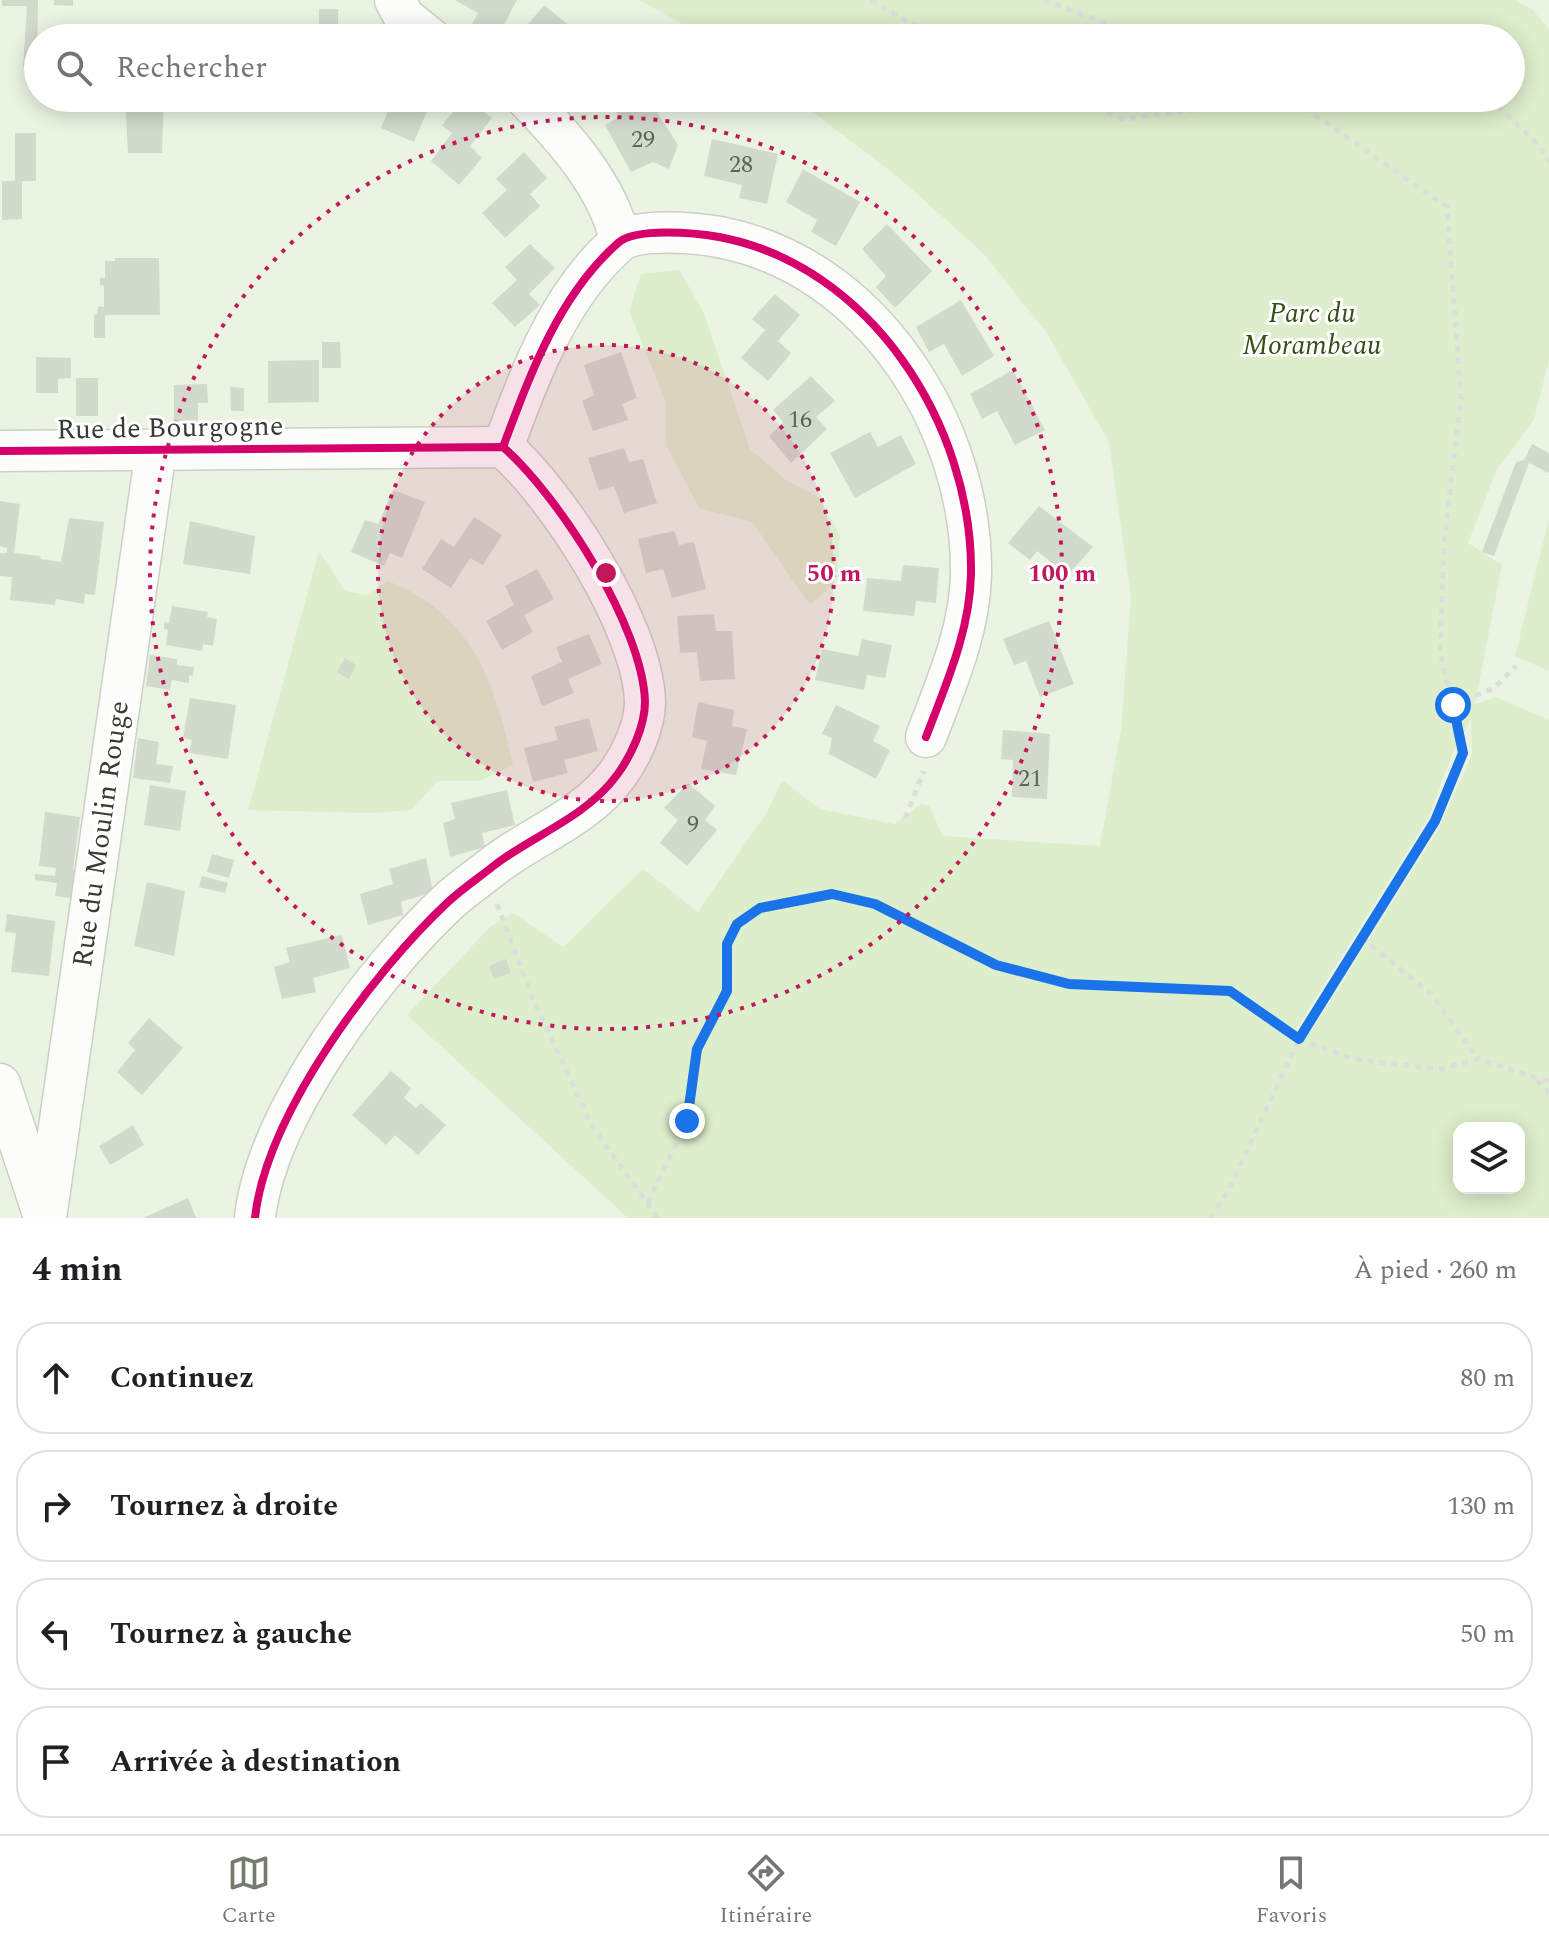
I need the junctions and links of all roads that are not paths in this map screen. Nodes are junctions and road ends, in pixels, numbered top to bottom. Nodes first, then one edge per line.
1 (395, 0) edge
2 (413, 24) edge
3 (537, 112) edge
4 (620, 240) junction
5 (503, 447) junction
6 (156, 450) junction
7 (0, 451) edge
8 (926, 737) road end
9 (0, 1084) edge
10 (45, 1218) edge
11 (255, 1218) edge

1 - 2 street
3 - 4 street
4 - 5 street
4 - 8 street
5 - 6 street, Rue de Bourgogne
5 - 11 street
6 - 7 street, Rue de Bourgogne
6 - 10 street, Rue du Moulin Rouge
9 - 10 street

